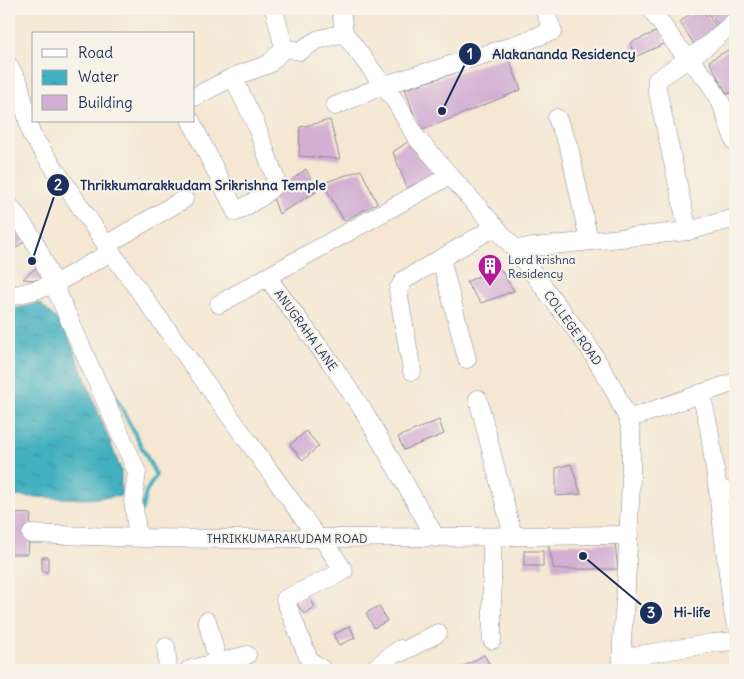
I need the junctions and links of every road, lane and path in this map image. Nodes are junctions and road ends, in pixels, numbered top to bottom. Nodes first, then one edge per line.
1 (274, 9) edge
2 (340, 9) edge
3 (544, 9) edge
4 (652, 9) edge
5 (735, 21) edge
6 (344, 33) junction
7 (284, 48) junction
8 (688, 58) junction
9 (9, 66) edge
10 (233, 77) junction
11 (384, 85) junction
12 (195, 96) edge
13 (336, 106) dead end
14 (557, 118) dead end
15 (191, 122) edge
16 (735, 142) edge
17 (449, 176) junction
18 (184, 199) dead end
19 (9, 206) edge
20 (735, 218) edge
21 (495, 227) junction
22 (688, 231) junction
23 (590, 241) junction
24 (109, 248) junction
25 (515, 249) junction
26 (441, 259) junction
27 (267, 277) junction
28 (53, 285) junction
29 (9, 298) edge
30 (219, 304) dead end
31 (467, 358) dead end
32 (412, 371) dead end
33 (735, 382) edge
34 (700, 393) junction
35 (478, 399) dead end
36 (628, 420) junction
37 (727, 491) edge
38 (30, 534) dead end
39 (629, 535) junction
40 (513, 536) junction
41 (138, 537) junction
42 (492, 537) junction
43 (320, 538) junction
44 (436, 538) junction
45 (207, 621) dead end
46 (735, 622) edge
47 (438, 634) dead end
48 (492, 640) dead end
49 (735, 641) edge
50 (166, 647) dead end
51 (247, 655) dead end
52 (622, 664) edge
53 (168, 670) edge
54 (189, 670) edge
55 (323, 670) edge
56 (372, 670) edge

1 - 7 street
2 - 6 street
3 - 11 street
4 - 8 street
5 - 8 street
6 - 7 street
6 - 11 street, COLLEGE ROAD
7 - 10 street
8 - 16 street
8 - 22 street
9 - 24 street
10 - 12 street
10 - 15 street
11 - 13 street
11 - 17 street, COLLEGE ROAD
14 - 23 street
17 - 21 street, COLLEGE ROAD
17 - 27 street, ANUGRAHA LANE
18 - 24 street
19 - 28 street
20 - 22 street
21 - 25 street, COLLEGE ROAD
21 - 26 street
22 - 23 street
23 - 25 street
24 - 28 street
24 - 43 street
25 - 36 street, COLLEGE ROAD
26 - 31 street
26 - 32 street
27 - 30 street
27 - 44 street, ANUGRAHA LANE
28 - 29 street
28 - 41 street
33 - 34 street
34 - 36 street
34 - 37 street
35 - 40 street
36 - 39 street, COLLEGE ROAD
37 - 46 street
38 - 41 street, THRIKKUMARAKUDAM ROAD
39 - 40 street, THRIKKUMARAKUDAM ROAD
39 - 52 street, COLLEGE ROAD
40 - 42 street, THRIKKUMARAKUDAM ROAD
41 - 43 street, THRIKKUMARAKUDAM ROAD
42 - 44 street, THRIKKUMARAKUDAM ROAD
42 - 48 street
43 - 44 street, THRIKKUMARAKUDAM ROAD
43 - 55 street
45 - 54 street
47 - 56 street
49 - 52 street
50 - 53 street
51 - 54 street

